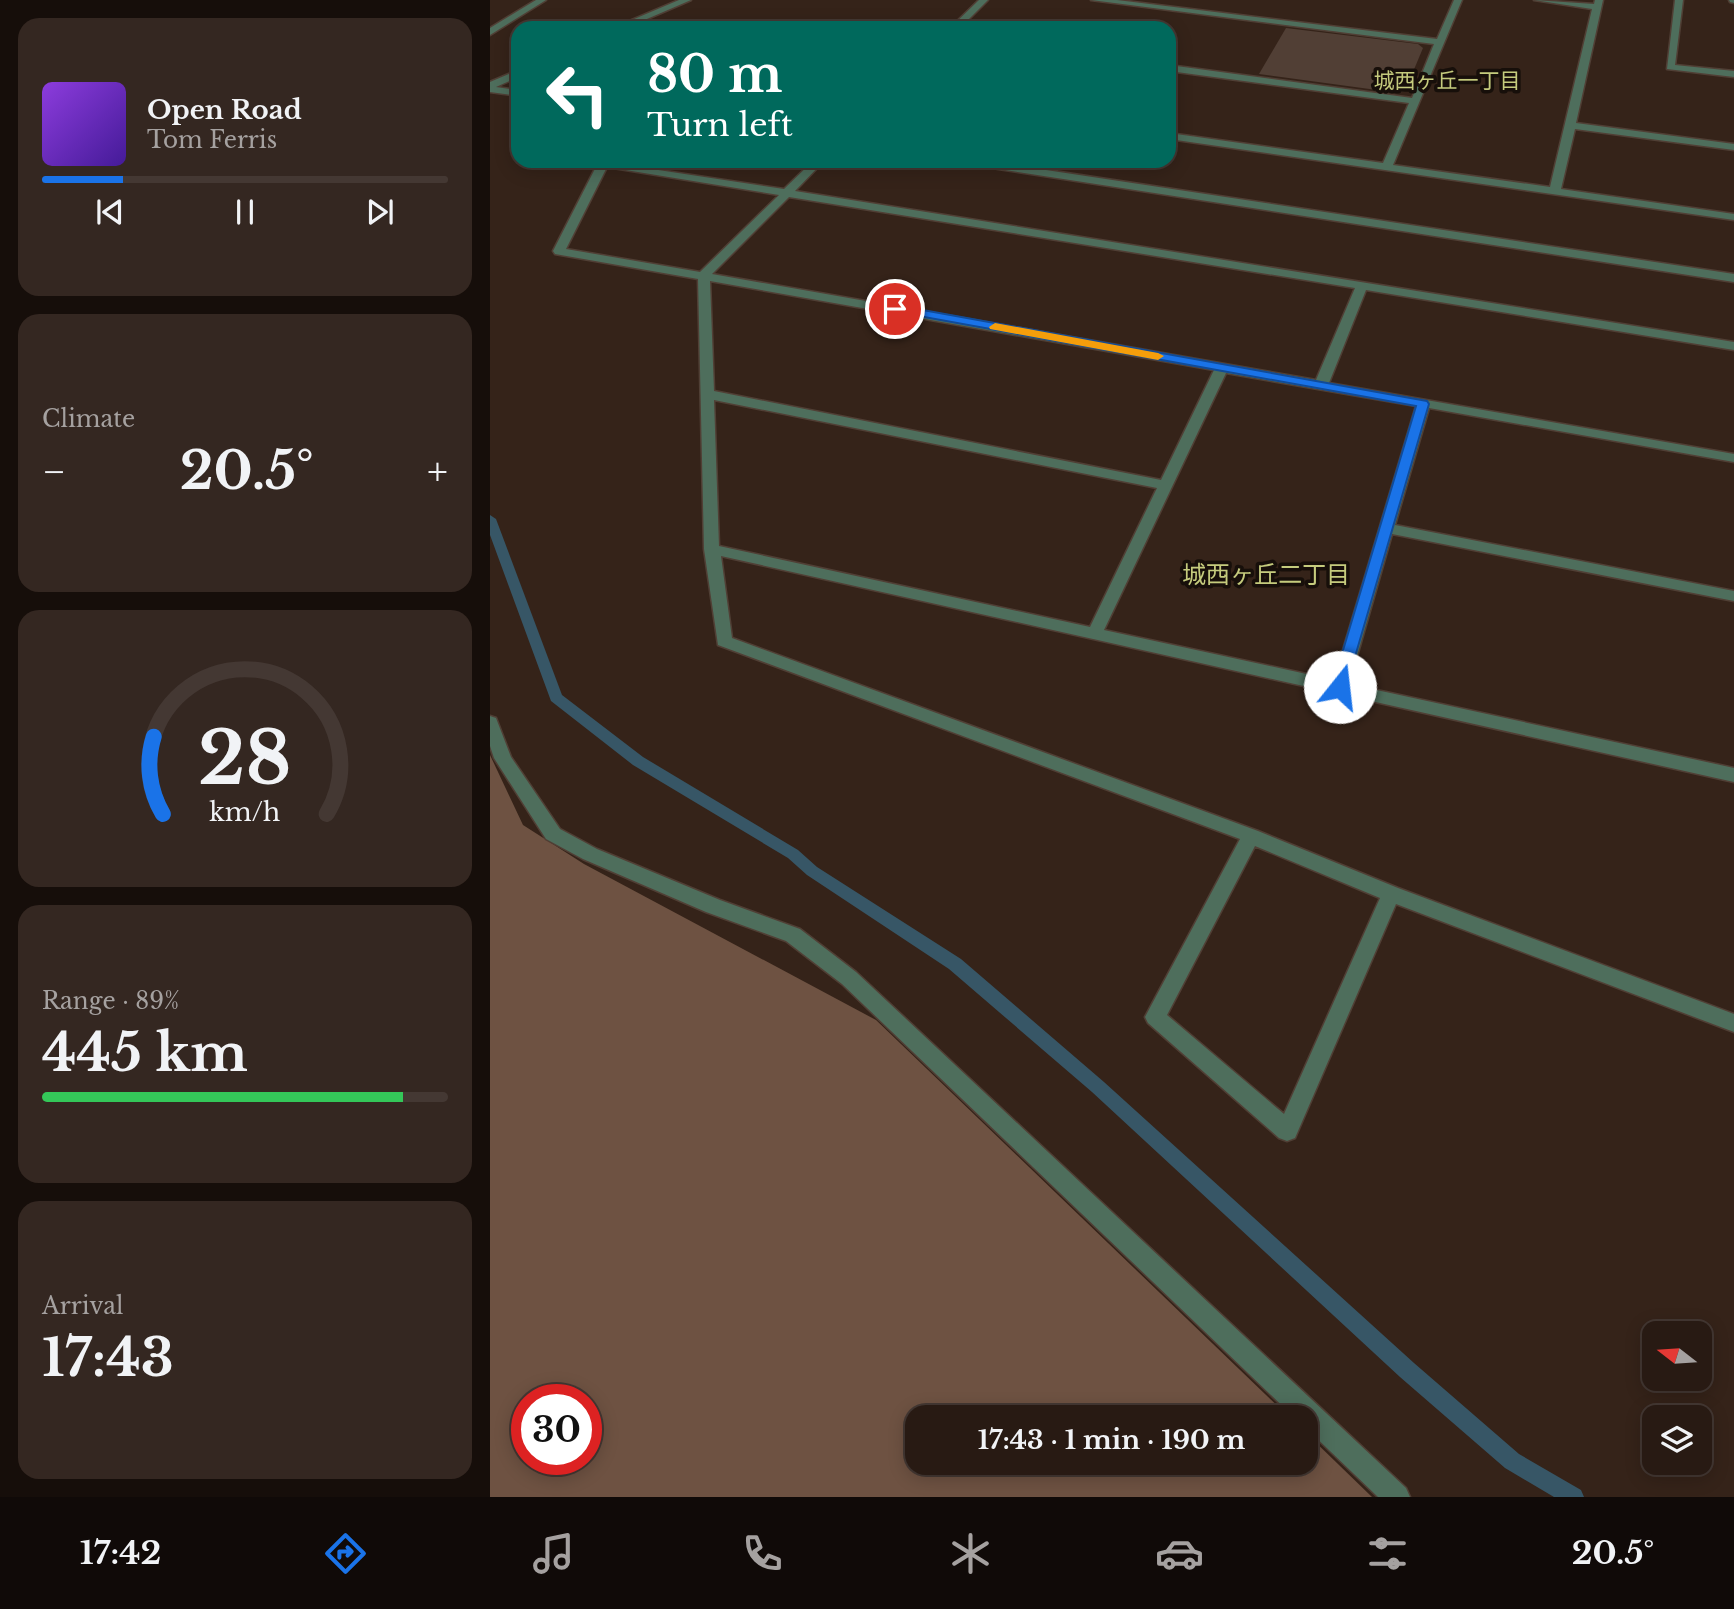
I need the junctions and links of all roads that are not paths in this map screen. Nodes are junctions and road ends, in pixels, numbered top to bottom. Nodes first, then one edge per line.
1 (542, 0) edge
2 (687, 0) edge
3 (984, 0) edge
4 (1095, 0) edge
5 (1458, 0) edge
6 (1538, 0) edge
7 (1679, 0) edge
8 (1599, 4) edge
9 (635, 21) edge
10 (962, 21) edge
11 (490, 32) edge
12 (1439, 42) junction
13 (1176, 69) edge
14 (1734, 75) edge
15 (511, 77) edge
16 (490, 88) edge
17 (511, 92) edge
18 (1415, 101) junction
19 (1571, 125) junction
20 (1176, 137) edge
21 (1734, 147) edge
22 (1387, 167) junction
23 (600, 168) edge
24 (635, 168) edge
25 (812, 168) edge
26 (1012, 168) edge
27 (1555, 191) junction
28 (788, 192) junction
29 (1734, 217) edge
30 (704, 275) junction
31 (1734, 278) edge
32 (1362, 285) junction
33 (1734, 346) edge
34 (1222, 368) junction
35 (1321, 385) junction
36 (707, 394) junction
37 (1423, 404) junction
38 (1734, 458) edge
39 (1166, 485) junction
40 (1386, 528) junction
41 (712, 549) junction
42 (1734, 596) edge
43 (1095, 633) junction
44 (1340, 687) junction
45 (490, 722) edge
46 (1734, 775) edge
47 (1251, 836) junction
48 (1391, 894) junction
49 (1734, 1023) edge
50 (1397, 1497) edge

1 - 11 street
2 - 9 street
3 - 10 street
4 - 12 street
5 - 12 street
6 - 8 street
7 - 14 street
8 - 19 street
12 - 18 street
13 - 18 street
15 - 16 street
16 - 17 street
18 - 22 street
19 - 21 street
19 - 27 street
20 - 22 street
22 - 27 street
23 - 30 street
24 - 28 street
25 - 28 street
26 - 31 street
27 - 29 street
28 - 30 street
28 - 32 street
30 - 34 street
30 - 36 street
32 - 33 street
32 - 35 street
34 - 35 street
34 - 39 street
35 - 37 street
36 - 39 street
36 - 41 street
37 - 38 street
37 - 40 street
39 - 43 street
40 - 42 street
40 - 44 street
41 - 43 street
41 - 47 street
43 - 44 street
44 - 46 street
45 - 50 street
47 - 48 street
47 - 48 street
48 - 49 street

